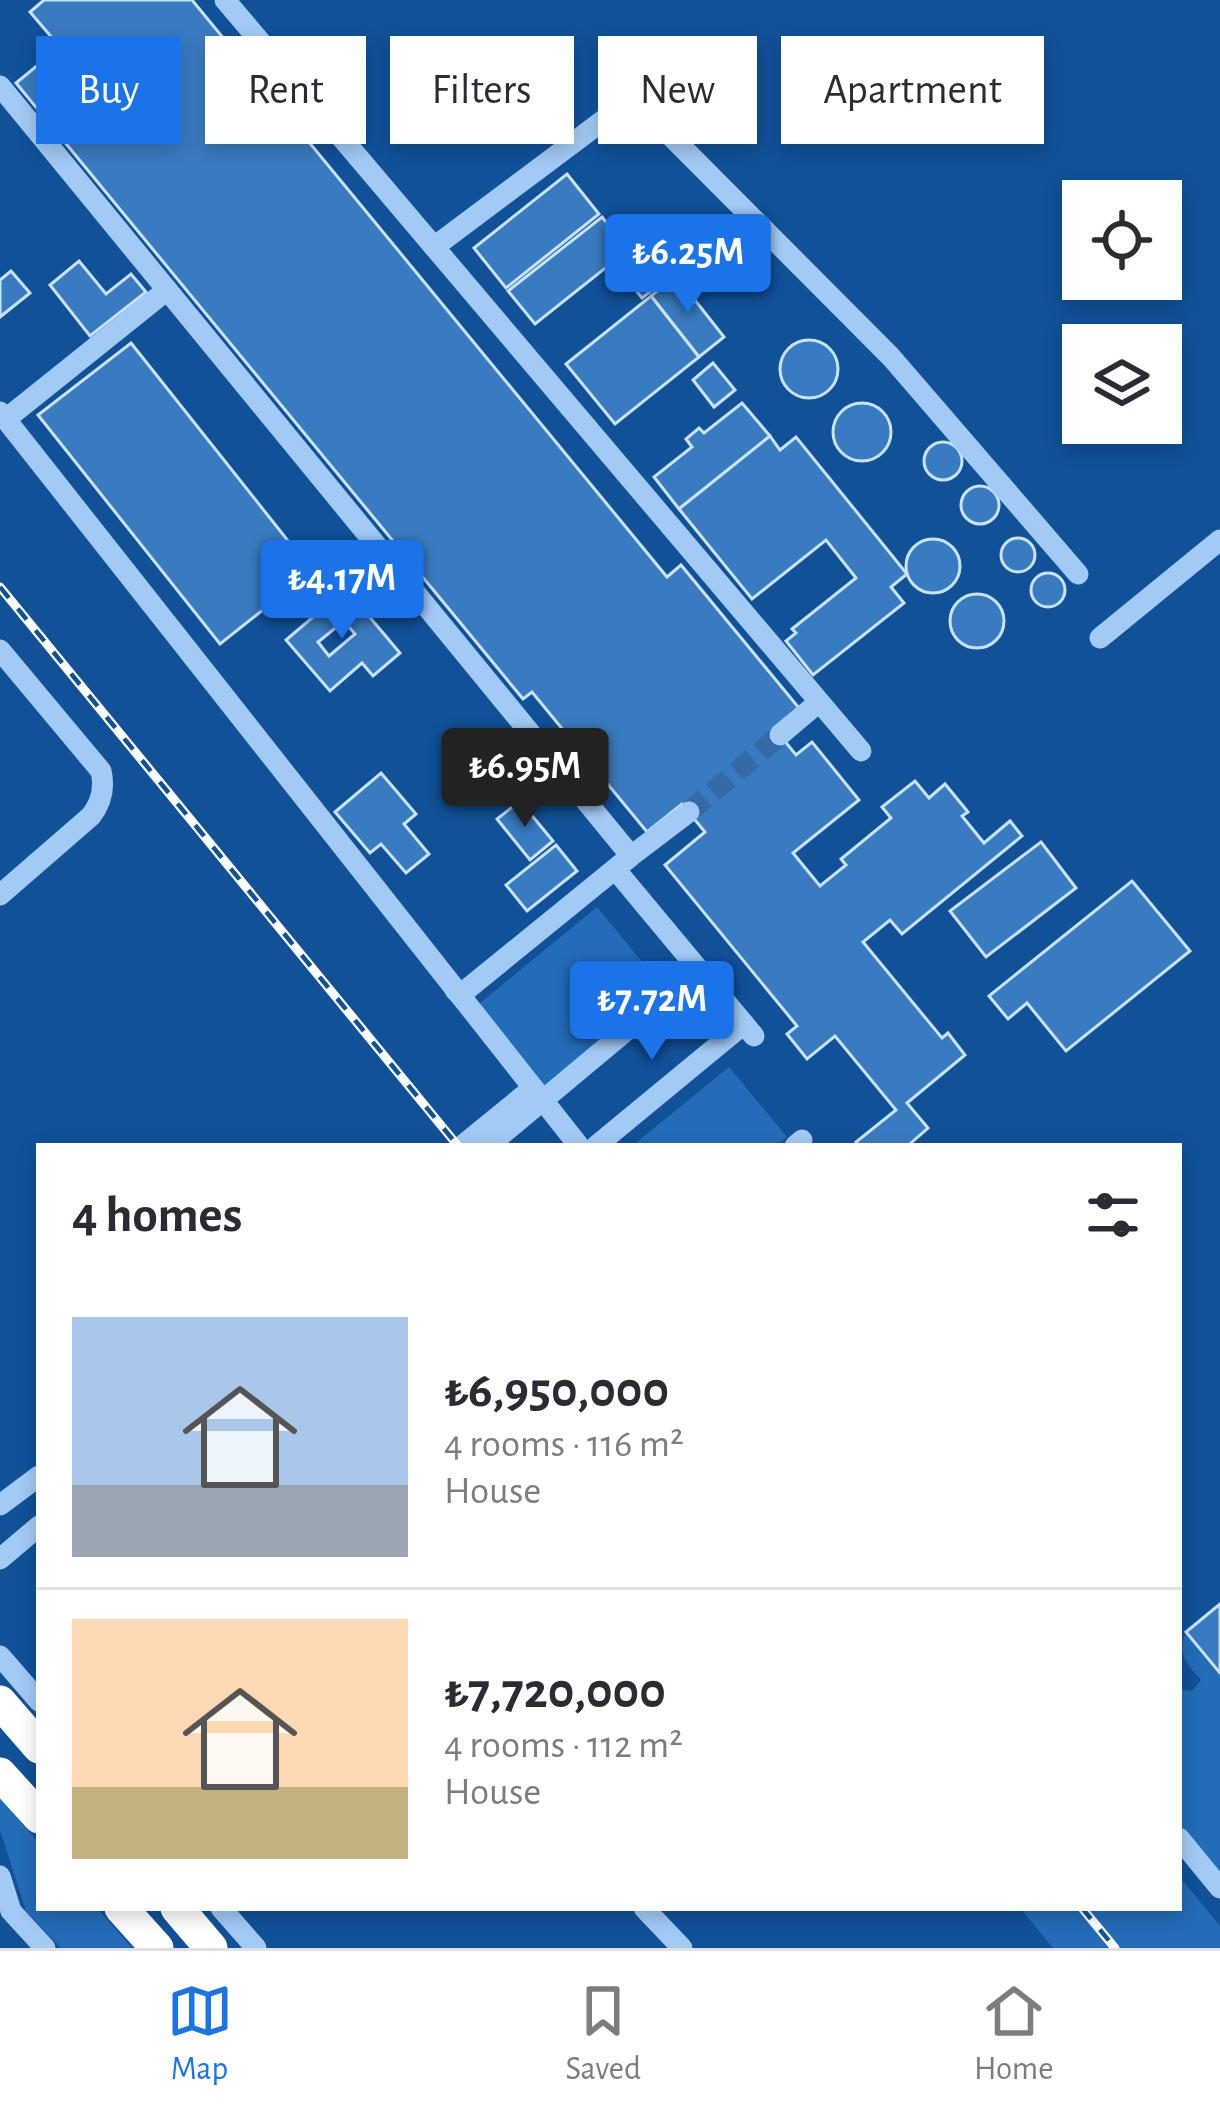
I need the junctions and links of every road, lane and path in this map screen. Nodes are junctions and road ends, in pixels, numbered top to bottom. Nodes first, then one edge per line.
1 (225, 0) edge
2 (1, 88) edge
3 (434, 247) junction
4 (167, 290) junction
5 (3, 416) edge
6 (1220, 540) edge
7 (1078, 574) dead end
8 (1100, 638) dead end
9 (0, 650) edge
10 (819, 702) junction
11 (780, 735) tunnel mouth
12 (861, 752) dead end
13 (689, 812) tunnel mouth
14 (623, 862) junction
15 (0, 895) edge
16 (699, 970) junction
17 (455, 990) junction
18 (538, 1094) junction
19 (466, 1143) edge
20 (491, 1143) edge
21 (576, 1143) edge
22 (600, 1143) edge
23 (36, 1478) edge
24 (0, 1505) edge
25 (36, 1529) edge
26 (0, 1559) edge
27 (0, 1656) edge
28 (36, 1698) edge
29 (0, 1702) edge
30 (36, 1744) edge
31 (0, 1774) edge
32 (36, 1814) edge
33 (1182, 1842) edge
34 (0, 1876) edge
35 (1220, 1888) edge
36 (124, 1911) edge
37 (180, 1911) edge
38 (223, 1911) edge
39 (647, 1911) edge
40 (45, 1948) edge
41 (157, 1948) edge
42 (212, 1948) edge
43 (256, 1948) edge
44 (682, 1948) edge

1 - 3 street
2 - 4 street
3 - 7 street
3 - 10 street
4 - 5 street
4 - 14 street
5 - 17 street
6 - 8 street
9 - 15 street
10 - 11 street
10 - 12 street
13 - 14 street
14 - 16 street
14 - 17 street
16 - 18 street
16 - 22 street
17 - 18 street
18 - 19 street
18 - 20 street
18 - 21 street
23 - 24 street
25 - 26 street
27 - 28 street
29 - 30 highway
31 - 32 highway
33 - 35 street
34 - 40 street
36 - 41 highway
37 - 42 highway
38 - 43 street
39 - 44 street

